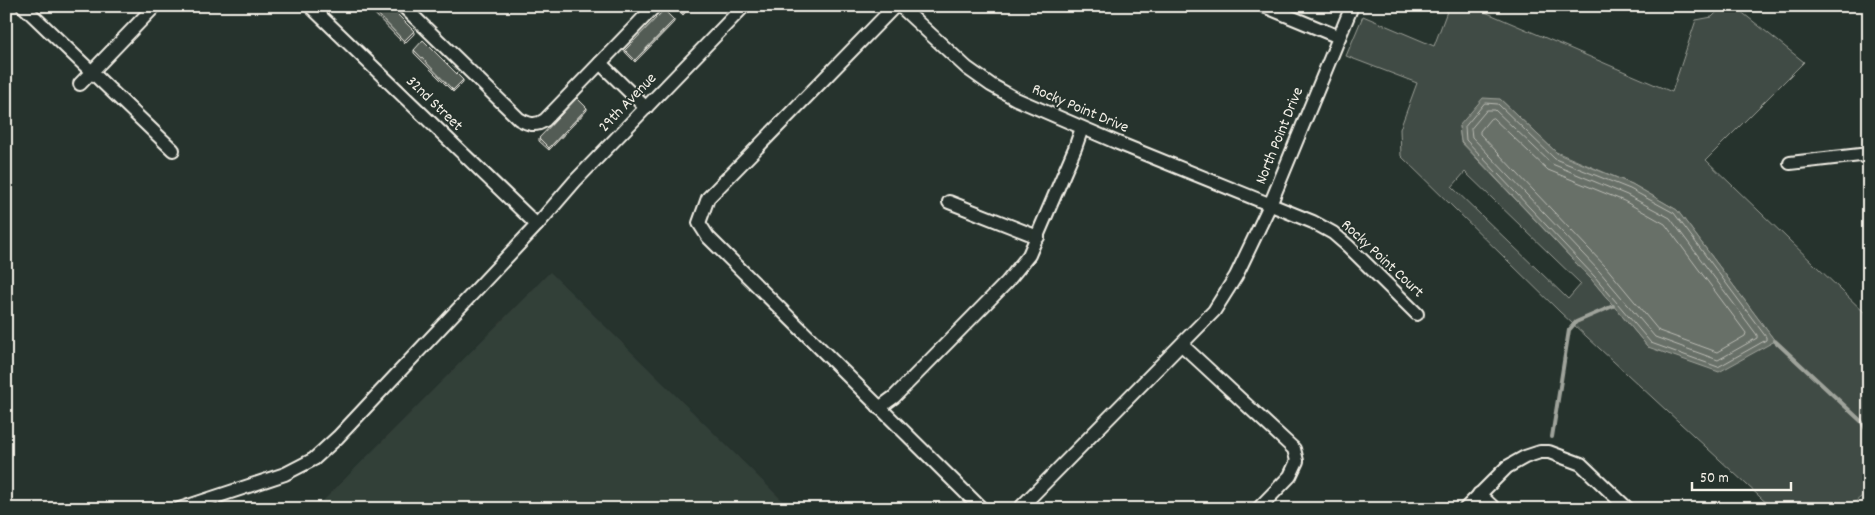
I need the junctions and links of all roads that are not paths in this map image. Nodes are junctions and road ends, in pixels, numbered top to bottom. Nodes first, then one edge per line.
1 (23, 6) edge
2 (155, 6) edge
3 (310, 6) edge
4 (403, 6) edge
5 (655, 6) edge
6 (744, 6) edge
7 (895, 6) edge
8 (900, 6) edge
9 (1264, 6) edge
10 (1352, 6) edge
11 (1339, 36) junction
12 (600, 63) junction
13 (92, 72) junction
14 (80, 84) dead end
15 (646, 108) junction
16 (1082, 128) junction
17 (172, 150) dead end
18 (1869, 154) edge
19 (1790, 163) dead end
20 (949, 202) dead end
21 (1270, 205) junction
22 (537, 225) junction
23 (1038, 237) junction
24 (1417, 314) dead end
25 (1182, 345) junction
26 (879, 408) junction
27 (1479, 494) junction
28 (179, 509) edge
29 (982, 509) edge
30 (1019, 509) edge
31 (1258, 509) edge
32 (1465, 509) edge
33 (1495, 509) edge
34 (1628, 509) edge

1 - 13 street
2 - 13 street
3 - 22 street, 32nd Street
4 - 12 street
5 - 12 street
6 - 15 street, 29th Avenue
7 - 26 street
8 - 16 street, Rocky Point Drive
9 - 11 street
10 - 11 street, North Point Drive
11 - 21 street, North Point Drive
12 - 15 street
13 - 14 street
13 - 17 street
15 - 22 street, 29th Avenue
16 - 21 street, Rocky Point Drive
16 - 23 street
18 - 19 street
20 - 23 street
21 - 24 street, Rocky Point Court
21 - 25 street, North Point Drive
22 - 28 street, 29th Avenue
23 - 26 street
25 - 30 street, North Point Drive
25 - 31 street
26 - 29 street
27 - 32 street
27 - 33 street
27 - 34 street

